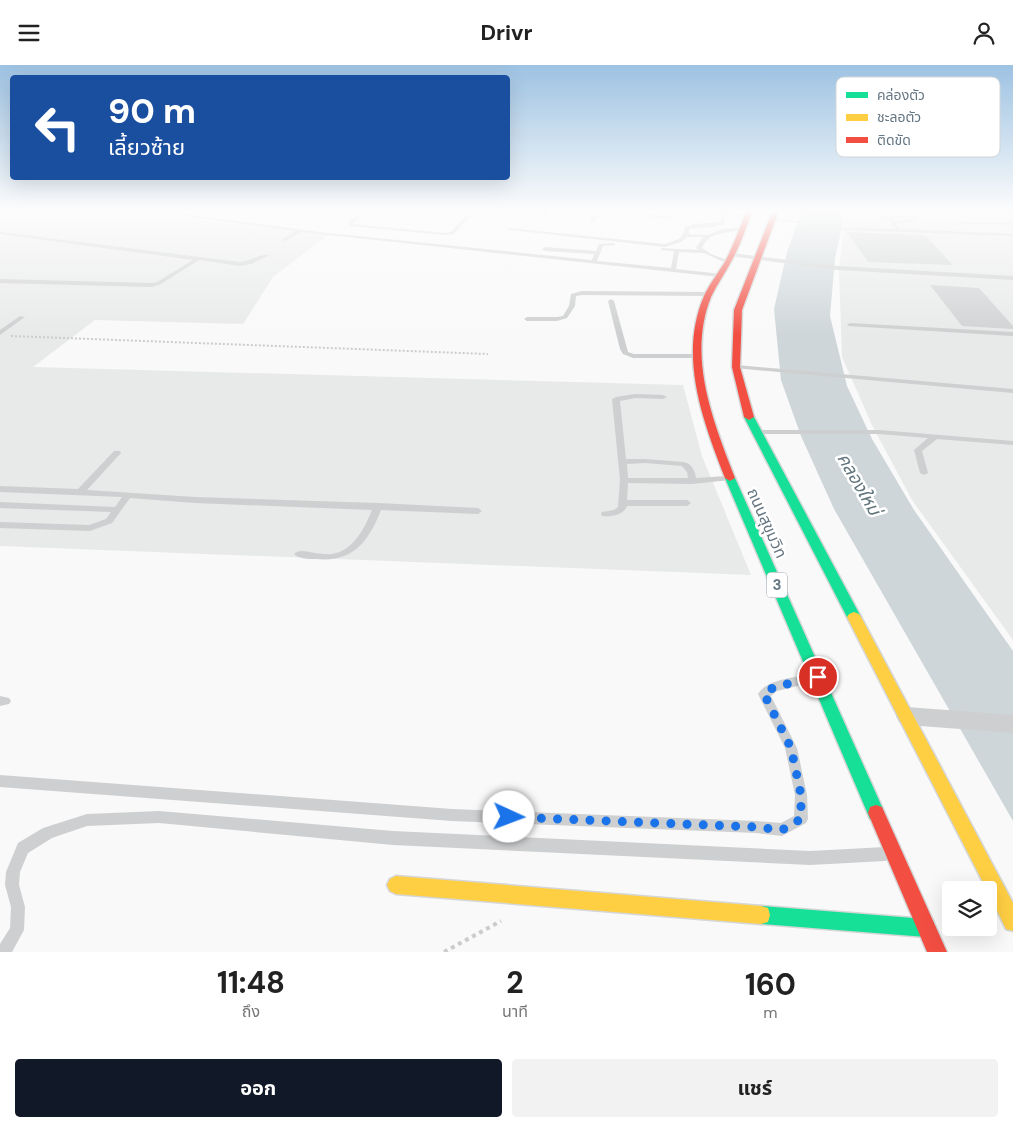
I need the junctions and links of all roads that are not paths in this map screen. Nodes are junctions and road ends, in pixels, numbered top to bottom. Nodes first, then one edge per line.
1 (140, 251) edge
2 (500, 251) edge
3 (577, 251) edge
4 (677, 251) edge
5 (688, 251) edge
6 (733, 251) edge
7 (760, 251) edge
8 (704, 252) joint
9 (598, 253) joint
10 (267, 255) dead end
11 (730, 258) junction
12 (198, 259) junction
13 (757, 259) junction
14 (594, 261) junction
15 (674, 271) junction
16 (720, 275) junction
17 (1013, 278) edge
18 (0, 281) edge
19 (710, 294) junction
20 (611, 301) dead end
21 (22, 317) dead end
22 (527, 319) dead end
23 (850, 325) dead end
24 (0, 333) edge
25 (1013, 335) edge
26 (697, 357) junction
27 (736, 367) junction
28 (1013, 391) edge
29 (663, 397) dead end
30 (755, 432) junction
31 (936, 436) junction
32 (1012, 444) edge
33 (118, 453) dead end
34 (623, 462) junction
35 (924, 473) dead end
36 (729, 477) junction
37 (624, 480) junction
38 (692, 481) junction
39 (0, 489) edge
40 (80, 492) junction
41 (128, 495) junction
42 (623, 503) junction
43 (687, 503) dead end
44 (0, 505) edge
45 (378, 506) junction
46 (117, 510) junction
47 (478, 511) dead end
48 (605, 514) dead end
49 (0, 525) edge
50 (299, 554) dead end
51 (818, 677) junction
52 (907, 716) junction
53 (1013, 724) edge
54 (0, 781) edge
55 (893, 854) junction
56 (396, 885) dead end
57 (1013, 922) edge
58 (926, 928) junction
59 (4, 952) edge
60 (937, 952) edge

1 - 12 lane
2 - 14 lane
3 - 9 lane
4 - 15 lane
5 - 8 lane
6 - 11 main road, ถนนสุขุมวิท / 3
7 - 13 main road, ถนนสุขุมวิท
8 - 11 lane
9 - 14 lane
10 - 12 lane
11 - 13 lane
11 - 16 main road, ถนนสุขุมวิท / 3
12 - 18 lane
13 - 17 lane
13 - 27 main road, ถนนสุขุมวิท
14 - 15 lane
15 - 16 lane
16 - 19 main road, ถนนสุขุมวิท / 3
19 - 22 lane
19 - 26 main road, ถนนสุขุมวิท / 3
20 - 26 lane
21 - 24 lane
23 - 25 lane
26 - 36 main road, ถนนสุขุมวิท / 3
27 - 28 lane
27 - 30 main road, ถนนสุขุมวิท
29 - 34 lane
30 - 31 lane
30 - 52 main road, ถนนสุขุมวิท
31 - 32 lane
31 - 35 lane
33 - 40 lane
34 - 37 lane
34 - 38 lane
36 - 38 lane
36 - 51 main road, ถนนสุขุมวิท / 3
37 - 38 lane
37 - 42 lane
39 - 40 lane
40 - 41 lane
41 - 45 lane
41 - 46 lane
42 - 43 lane
42 - 48 lane
44 - 46 lane
45 - 47 lane
45 - 50 lane
46 - 49 lane
51 - 54 lane
51 - 55 main road, ถนนสุขุมวิท / 3
52 - 53 street
52 - 57 main road, ถนนสุขุมวิท
55 - 58 main road, ถนนสุขุมวิท / 3
55 - 59 lane
56 - 58 main road
58 - 60 main road, ถนนสุขุมวิท / 3

